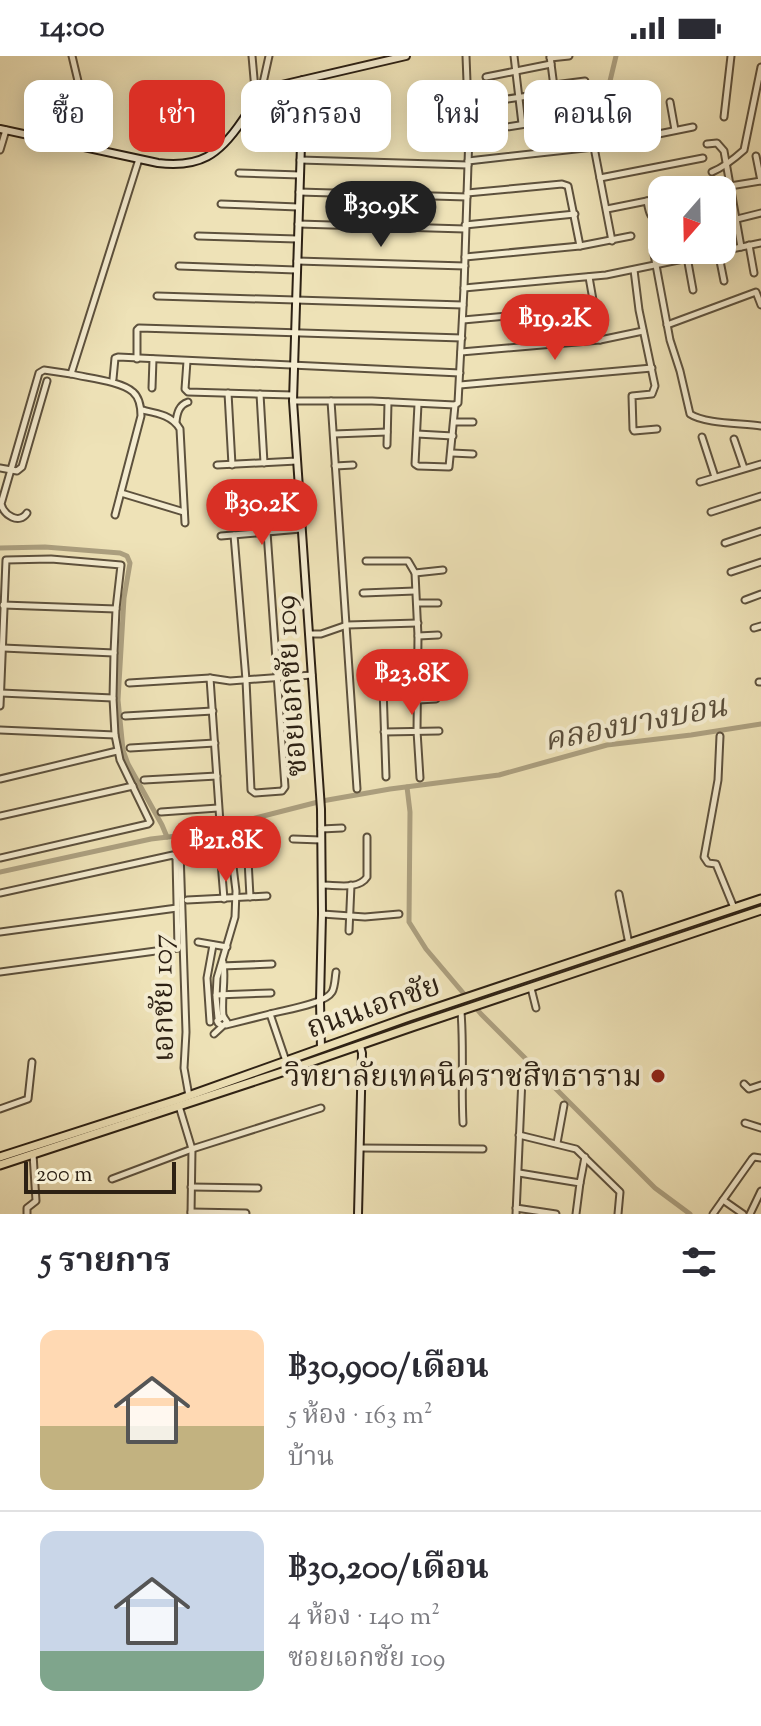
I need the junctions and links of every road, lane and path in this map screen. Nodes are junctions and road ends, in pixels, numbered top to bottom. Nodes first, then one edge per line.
1 (72, 56) edge
2 (252, 56) edge
3 (269, 56) edge
4 (406, 56) edge
5 (466, 56) edge
6 (514, 56) edge
7 (569, 56) edge
8 (731, 56) edge
9 (386, 58) edge
10 (550, 60) edge
11 (761, 67) edge
12 (516, 71) junction
13 (486, 77) dead end
14 (78, 80) edge
15 (254, 80) edge
16 (264, 80) edge
17 (303, 80) edge
18 (467, 80) edge
19 (554, 80) edge
20 (760, 82) edge
21 (524, 96) edge
22 (519, 97) junction
23 (508, 99) edge
24 (670, 102) dead end
25 (724, 117) dead end
26 (241, 121) edge
27 (522, 124) joint
28 (508, 126) edge
29 (693, 127) dead end
30 (3, 129) edge
31 (675, 130) junction
32 (24, 133) edge
33 (661, 133) edge
34 (707, 144) dead end
35 (0, 150) edge
36 (110, 152) edge
37 (301, 152) edge
38 (468, 152) edge
39 (555, 152) edge
40 (595, 152) edge
41 (756, 156) dead end
42 (703, 158) dead end
43 (139, 159) junction
44 (300, 160) junction
45 (468, 163) junction
46 (725, 166) junction
47 (712, 172) dead end
48 (239, 173) dead end
49 (300, 175) junction
50 (728, 176) edge
51 (600, 178) junction
52 (761, 181) edge
53 (736, 185) edge
54 (299, 192) junction
55 (467, 195) junction
56 (647, 201) joint
57 (221, 204) dead end
58 (648, 206) edge
59 (298, 207) junction
60 (607, 209) junction
61 (761, 213) edge
62 (575, 214) junction
63 (736, 214) edge
64 (737, 219) junction
65 (298, 224) junction
66 (465, 227) junction
67 (198, 236) dead end
68 (631, 236) dead end
69 (297, 239) junction
70 (612, 241) junction
71 (761, 243) edge
72 (580, 246) junction
73 (745, 246) junction
74 (736, 248) edge
75 (465, 257) junction
76 (297, 261) junction
77 (656, 264) joint
78 (688, 264) edge
79 (721, 264) edge
80 (179, 266) dead end
81 (465, 266) junction
82 (296, 270) junction
83 (634, 270) junction
84 (754, 273) dead end
85 (589, 277) junction
86 (724, 281) dead end
87 (464, 288) junction
88 (693, 290) dead end
89 (157, 296) dead end
90 (296, 300) junction
91 (463, 305) junction
92 (761, 305) edge
93 (595, 308) junction
94 (463, 320) junction
95 (667, 325) junction
96 (643, 331) junction
97 (295, 333) junction
98 (462, 338) junction
99 (600, 340) junction
100 (461, 352) junction
101 (137, 359) junction
102 (153, 359) junction
103 (187, 361) junction
104 (294, 366) junction
105 (652, 368) junction
106 (50, 371) junction
107 (460, 373) junction
108 (71, 374) junction
109 (113, 379) dead end
110 (47, 381) junction
111 (35, 385) junction
112 (460, 385) junction
113 (152, 388) dead end
114 (228, 393) junction
115 (260, 394) junction
116 (293, 398) junction
117 (331, 401) junction
118 (188, 402) dead end
119 (388, 402) junction
120 (418, 404) junction
121 (455, 405) junction
122 (141, 410) junction
123 (176, 422) junction
124 (454, 422) junction
125 (473, 422) dead end
126 (761, 426) edge
127 (657, 429) dead end
128 (387, 432) junction
129 (334, 434) junction
130 (417, 434) junction
131 (453, 436) junction
132 (702, 437) dead end
133 (734, 439) dead end
134 (387, 445) dead end
135 (452, 453) junction
136 (473, 454) dead end
137 (297, 461) junction
138 (264, 463) junction
139 (761, 464) edge
140 (217, 465) dead end
141 (232, 465) junction
142 (353, 465) dead end
143 (335, 466) junction
144 (0, 468) edge
145 (744, 468) junction
146 (10, 470) junction
147 (715, 477) junction
148 (700, 482) dead end
149 (121, 493) junction
150 (299, 493) junction
151 (761, 496) edge
152 (219, 500) dead end
153 (184, 512) junction
154 (711, 512) dead end
155 (27, 513) dead end
156 (115, 515) dead end
157 (185, 523) dead end
158 (301, 529) junction
159 (761, 531) edge
160 (267, 532) junction
161 (234, 535) junction
162 (221, 536) dead end
163 (725, 543) dead end
164 (366, 561) dead end
165 (761, 562) edge
166 (443, 570) dead end
167 (731, 572) dead end
168 (415, 573) junction
169 (415, 591) junction
170 (363, 593) dead end
171 (761, 594) edge
172 (745, 600) dead end
173 (417, 603) junction
174 (438, 603) dead end
175 (3, 605) junction
176 (116, 609) junction
177 (418, 623) junction
178 (347, 625) junction
179 (309, 634) junction
180 (438, 635) dead end
181 (418, 636) junction
182 (3, 648) junction
183 (114, 653) junction
184 (418, 667) junction
185 (440, 667) dead end
186 (312, 675) junction
187 (210, 678) junction
188 (277, 678) junction
189 (246, 680) junction
190 (129, 683) dead end
191 (383, 687) dead end
192 (1, 693) edge
193 (113, 698) junction
194 (436, 699) dead end
195 (418, 700) junction
196 (0, 706) edge
197 (213, 711) junction
198 (125, 716) dead end
199 (0, 730) edge
200 (417, 731) junction
201 (439, 731) dead end
202 (384, 732) junction
203 (115, 735) junction
204 (720, 736) dead end
205 (215, 743) junction
206 (130, 748) dead end
207 (117, 751) junction
208 (217, 776) junction
209 (386, 777) dead end
210 (420, 778) dead end
211 (0, 779) edge
212 (144, 780) dead end
213 (133, 786) junction
214 (357, 789) dead end
215 (218, 808) junction
216 (161, 812) dead end
217 (0, 816) edge
218 (220, 823) dead end
219 (342, 828) dead end
220 (321, 829) junction
221 (367, 837) dead end
222 (293, 839) dead end
223 (321, 840) junction
224 (180, 851) dead end
225 (0, 858) edge
226 (232, 858) junction
227 (322, 885) junction
228 (351, 885) junction
229 (0, 893) edge
230 (619, 894) dead end
231 (267, 896) dead end
232 (250, 897) junction
233 (236, 898) junction
234 (224, 899) junction
235 (761, 899) edge
236 (187, 900) dead end
237 (177, 908) junction
238 (734, 908) junction
239 (761, 910) edge
240 (322, 914) junction
241 (399, 914) dead end
242 (350, 916) junction
243 (349, 931) dead end
244 (0, 932) edge
245 (198, 942) dead end
246 (629, 944) junction
247 (213, 945) junction
248 (227, 947) junction
249 (272, 964) dead end
250 (222, 965) junction
251 (0, 972) edge
252 (336, 972) dead end
253 (531, 988) junction
254 (271, 993) dead end
255 (219, 995) junction
256 (320, 1001) junction
257 (536, 1008) dead end
258 (463, 1011) junction
259 (270, 1014) junction
260 (210, 1022) dead end
261 (224, 1026) junction
262 (214, 1034) dead end
263 (358, 1037) junction
264 (360, 1046) junction
265 (321, 1048) junction
266 (32, 1062) dead end
267 (286, 1062) junction
268 (522, 1078) dead end
269 (246, 1080) junction
270 (744, 1084) dead end
271 (761, 1085) edge
272 (189, 1096) junction
273 (564, 1105) dead end
274 (179, 1106) junction
275 (321, 1108) dead end
276 (0, 1109) edge
277 (463, 1123) dead end
278 (745, 1123) dead end
279 (761, 1128) edge
280 (519, 1135) junction
281 (557, 1143) junction
282 (360, 1148) junction
283 (192, 1149) junction
284 (483, 1149) dead end
285 (33, 1154) junction
286 (585, 1156) junction
287 (0, 1157) edge
288 (761, 1158) edge
289 (0, 1165) edge
290 (519, 1173) junction
291 (112, 1179) dead end
292 (580, 1183) junction
293 (191, 1187) junction
294 (258, 1188) dead end
295 (761, 1191) edge
296 (723, 1200) junction
297 (516, 1211) edge
298 (714, 1212) edge
299 (191, 1213) edge
300 (246, 1213) edge
301 (27, 1214) edge
302 (358, 1214) edge
303 (556, 1214) edge
304 (576, 1214) edge
305 (618, 1214) edge
306 (743, 1214) edge
307 (750, 1214) edge

1 - 14 street
2 - 15 street
3 - 16 street
4 - 9 street
5 - 18 street
6 - 12 street
7 - 10 street
8 - 25 street
9 - 17 street
10 - 12 street
10 - 19 street
11 - 20 street
12 - 13 street
12 - 22 street
20 - 46 street
21 - 22 street
22 - 23 street
22 - 27 street
24 - 31 street
26 - 43 street
27 - 28 street
29 - 31 street
30 - 32 street
30 - 35 street
31 - 33 street
34 - 46 street
36 - 43 street
37 - 44 street, ซอยเอกชัย 109
38 - 45 street
39 - 45 street
40 - 51 street
41 - 52 street
42 - 51 street
43 - 108 street
44 - 45 street
44 - 49 street, ซอยเอกชัย 109
45 - 55 street
46 - 47 street
46 - 50 street
48 - 49 street
49 - 54 street, ซอยเอกชัย 109
51 - 60 street
52 - 53 street
54 - 55 street
54 - 59 street, ซอยเอกชัย 109
55 - 62 street
55 - 66 street
56 - 58 street
56 - 60 street
57 - 59 street
59 - 65 street, ซอยเอกชัย 109
60 - 70 street
61 - 64 street
62 - 66 street
62 - 72 street
63 - 64 street
64 - 73 street
65 - 66 street
65 - 69 street, ซอยเอกชัย 109
66 - 75 street
67 - 69 street
68 - 70 street
69 - 76 street, ซอยเอกชัย 109
70 - 72 street
71 - 73 street
72 - 75 street
73 - 74 street
73 - 84 street
75 - 81 street
76 - 81 street
76 - 82 street, ซอยเอกชัย 109
77 - 83 street
77 - 95 street
78 - 88 street
79 - 86 street
80 - 82 street
81 - 87 street
82 - 90 street, ซอยเอกชัย 109
83 - 85 street
83 - 96 street
85 - 87 street
85 - 93 street
87 - 91 street
89 - 90 street
90 - 91 street
90 - 97 street, ซอยเอกชัย 109
91 - 94 street
92 - 95 street
93 - 94 street
93 - 99 street
94 - 98 street
95 - 126 street
96 - 99 street
96 - 105 street
97 - 98 street
97 - 101 street
97 - 104 street, ซอยเอกชัย 109
98 - 100 street
99 - 100 street
100 - 107 street
101 - 102 street
101 - 109 street
102 - 103 street
102 - 113 street
103 - 104 street
103 - 114 street
104 - 107 street
104 - 116 street, ซอยเอกชัย 109
105 - 112 street
105 - 127 street
106 - 108 street
106 - 110 street
106 - 111 street
107 - 112 street
108 - 122 street
110 - 111 street
110 - 146 street
111 - 146 street
112 - 121 street
114 - 115 street
114 - 141 street
115 - 116 street
115 - 138 street
116 - 117 street
116 - 137 street, ซอยเอกชัย 109
117 - 119 street
117 - 129 street
118 - 123 street
119 - 120 street
119 - 128 street
120 - 121 street
120 - 130 street
121 - 124 street
122 - 123 street
122 - 149 street
123 - 153 street
124 - 125 street
124 - 131 street
128 - 129 street
128 - 134 street
129 - 143 street
130 - 131 street
130 - 135 street
131 - 135 street
132 - 147 street
133 - 145 street
135 - 136 street
137 - 138 street
137 - 150 street, ซอยเอกชัย 109
138 - 141 street
139 - 145 street
140 - 141 street
142 - 143 street
143 - 178 street
144 - 146 street
145 - 147 street
146 - 155 street
147 - 148 street
149 - 153 street
149 - 156 street
150 - 152 street
150 - 158 street, ซอยเอกชัย 109
151 - 154 street
153 - 157 street
158 - 160 street
158 - 179 street, ซอยเอกชัย 109
159 - 163 street
160 - 161 street
160 - 188 street
161 - 162 street
161 - 189 street
164 - 168 street
165 - 167 street
166 - 168 street
168 - 169 street
169 - 170 street
169 - 173 street
171 - 172 street
173 - 174 street
173 - 177 street
175 - 176 street
175 - 176 street
175 - 182 street
176 - 183 street
177 - 178 street
177 - 181 street
178 - 179 street
178 - 214 street
179 - 186 street, ซอยเอกชัย 109
180 - 181 street
181 - 184 street
182 - 183 street
182 - 192 street
183 - 193 street
184 - 185 street
184 - 195 street
186 - 188 street
186 - 220 street, ซอยเอกชัย 109
187 - 189 street
187 - 190 street
187 - 197 street
188 - 189 street
188 - 189 street
191 - 202 street
192 - 193 street
192 - 196 street
193 - 203 street
194 - 195 street
195 - 200 street
197 - 198 street
197 - 205 street
199 - 203 street
200 - 201 street
200 - 202 street
200 - 210 street
202 - 209 street
203 - 207 street
204 - 238 street
205 - 206 street
205 - 208 street
207 - 211 street
207 - 213 street
208 - 212 street
208 - 215 street
213 - 217 street
213 - 225 street
215 - 216 street
215 - 218 street
219 - 220 street
220 - 223 street, ซอยเอกชัย 109
221 - 228 street
222 - 223 street
223 - 227 street, ซอยเอกชัย 109
224 - 272 street, เอกชัย 107
226 - 232 street
226 - 233 street
226 - 234 street
227 - 228 street
227 - 240 street, ซอยเอกชัย 109
228 - 242 street
229 - 237 street
230 - 246 street
231 - 232 street
232 - 233 street
233 - 234 street
233 - 248 street
234 - 236 street
235 - 238 main road, ถนนเอกชัย
237 - 244 street
237 - 251 street
238 - 246 main road, ถนนเอกชัย
239 - 253 main road, ถนนเอกชัย
240 - 242 street
240 - 256 street, ซอยเอกชัย 109
241 - 242 street
242 - 243 street
245 - 247 street
246 - 263 main road, ถนนเอกชัย
247 - 248 street
247 - 260 street
248 - 250 street
249 - 250 street
250 - 255 street
252 - 256 street
253 - 257 street
253 - 258 main road, ถนนเอกชัย
254 - 255 street
255 - 261 street
256 - 259 street
256 - 265 street, ซอยเอกชัย 109
258 - 264 main road, ถนนเอกชัย
258 - 277 street
259 - 261 street
259 - 267 street
261 - 262 street
263 - 264 main road
263 - 265 main road, ถนนเอกชัย
264 - 269 main road, ถนนเอกชัย
264 - 282 street
265 - 267 main road, ถนนเอกชัย
266 - 276 street
267 - 269 main road, ถนนเอกชัย
268 - 280 street
269 - 272 main road, ถนนเอกชัย
269 - 274 main road, ถนนเอกชัย
270 - 271 street
272 - 287 main road, ถนนเอกชัย
273 - 281 street
274 - 283 street
274 - 285 main road, ถนนเอกชัย
275 - 283 street
278 - 279 street
280 - 281 street
280 - 290 street
281 - 286 street
282 - 284 street
282 - 302 street
283 - 291 street
283 - 293 street
285 - 289 main road, ถนนเอกชัย
285 - 301 street
286 - 292 street
286 - 305 street
288 - 296 street
290 - 292 street
290 - 297 street
292 - 304 street
293 - 294 street
293 - 299 street
295 - 307 street
296 - 298 street
296 - 306 street
297 - 303 street
299 - 300 street

